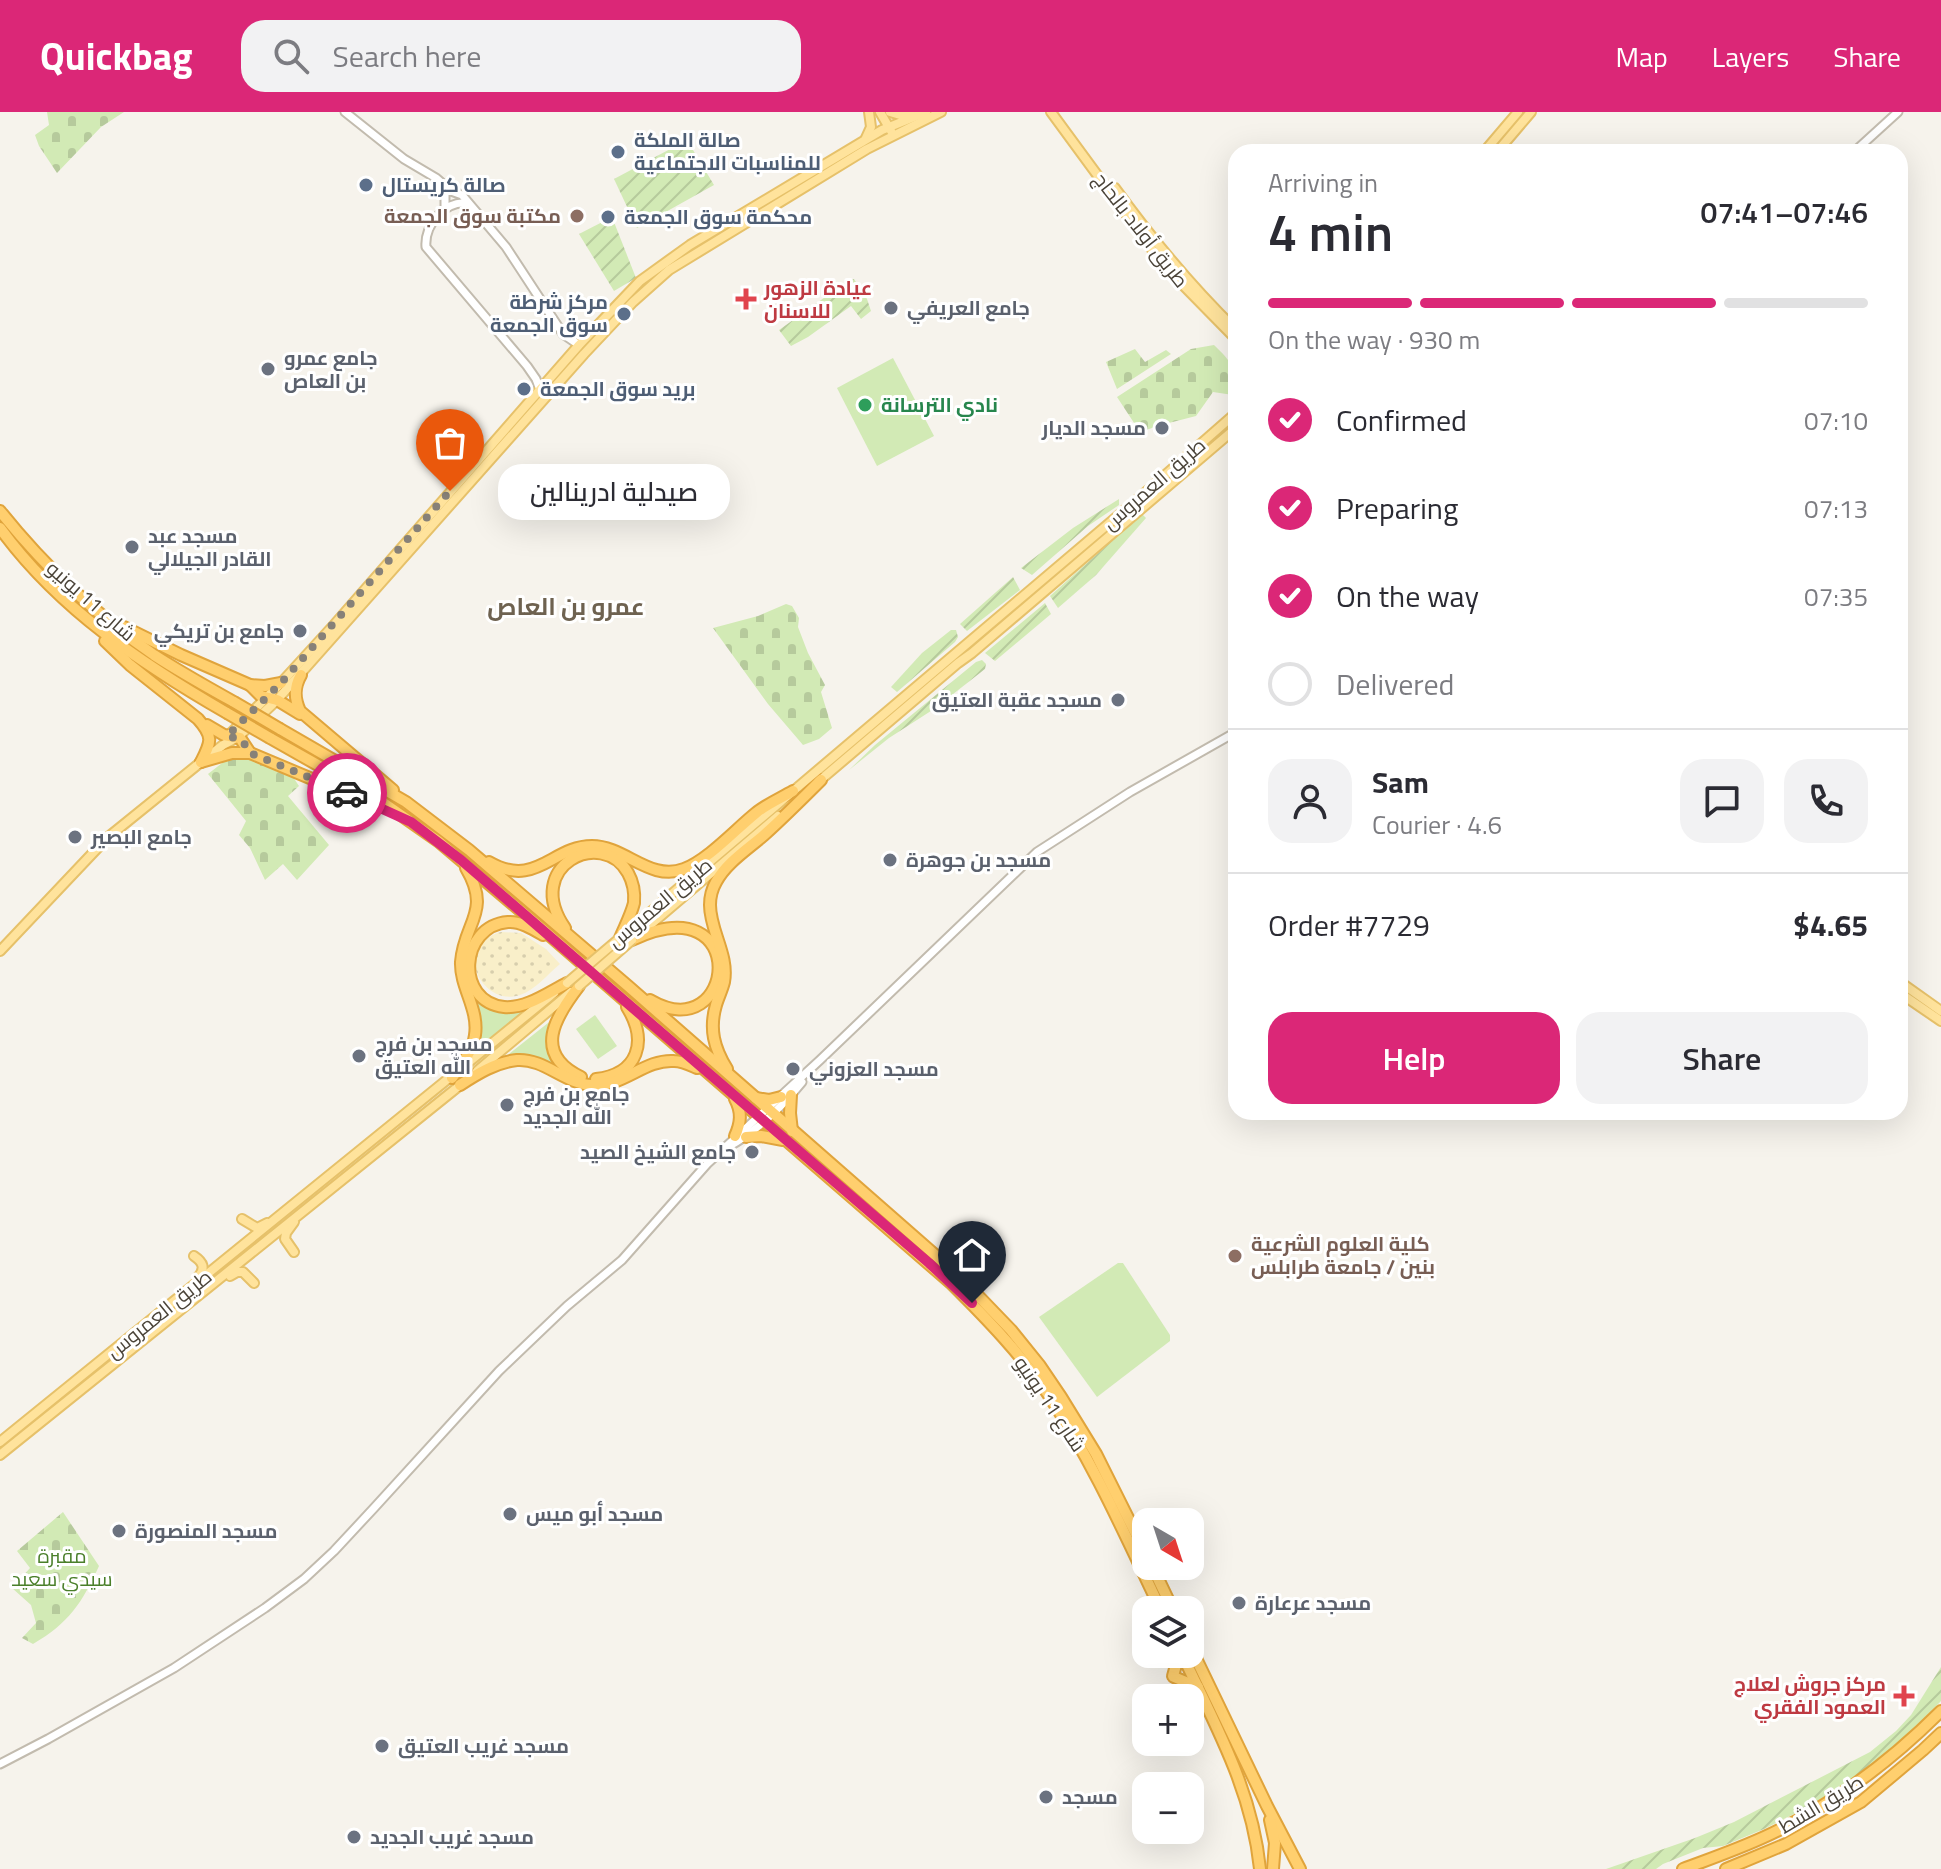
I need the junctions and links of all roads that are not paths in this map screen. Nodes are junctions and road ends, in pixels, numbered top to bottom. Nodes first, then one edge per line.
1 (345, 112) edge
2 (870, 112) edge
3 (880, 112) edge
4 (890, 112) edge
5 (924, 112) edge
6 (941, 112) edge
7 (1518, 112) edge
8 (1531, 112) edge
9 (1898, 112) edge
10 (1056, 113) edge
11 (887, 132) junction
12 (1491, 144) edge
13 (1504, 144) edge
14 (1863, 144) edge
15 (857, 146) junction
16 (436, 178) junction
17 (468, 203) junction
18 (445, 208) junction
19 (1215, 314) junction
20 (1228, 324) edge
21 (1228, 329) edge
22 (579, 345) junction
23 (540, 390) junction
24 (1228, 420) edge
25 (515, 426) junction
26 (1228, 435) edge
27 (0, 511) edge
28 (0, 528) edge
29 (90, 605) junction
30 (80, 614) junction
31 (301, 675) junction
32 (273, 691) junction
33 (305, 717) junction
34 (198, 719) junction
35 (1228, 737) edge
36 (229, 739) junction
37 (232, 753) junction
38 (250, 753) junction
39 (201, 762) junction
40 (821, 780) junction
41 (793, 791) junction
42 (406, 802) junction
43 (411, 822) junction
44 (469, 850) junction
45 (461, 860) junction
46 (620, 938) junction
47 (632, 940) junction
48 (575, 941) junction
49 (561, 946) junction
50 (0, 951) edge
51 (567, 983) junction
52 (579, 986) junction
53 (628, 986) junction
54 (1908, 988) edge
55 (621, 998) junction
56 (1908, 998) edge
57 (1941, 1011) edge
58 (1941, 1021) edge
59 (705, 1071) junction
60 (456, 1081) junction
61 (736, 1090) junction
62 (751, 1095) junction
63 (786, 1096) junction
64 (766, 1115) junction
65 (790, 1136) junction
66 (741, 1137) junction
67 (298, 1208) junction
68 (242, 1219) dead end
69 (294, 1252) dead end
70 (194, 1256) dead end
71 (254, 1283) dead end
72 (176, 1299) junction
73 (183, 1309) junction
74 (0, 1442) edge
75 (0, 1455) edge
76 (1123, 1519) junction
77 (1132, 1533) edge
78 (1155, 1596) edge
79 (1176, 1668) edge
80 (1201, 1668) edge
81 (1191, 1684) edge
82 (1204, 1700) edge
83 (1941, 1711) edge
84 (1941, 1733) edge
85 (0, 1764) edge
86 (1267, 1806) junction
87 (1260, 1869) edge
88 (1273, 1869) edge
89 (1300, 1869) edge
90 (1683, 1869) edge
91 (1726, 1869) edge

1 - 16 street
2 - 11 main road
2 - 15 main road
3 - 11 main road
4 - 5 main road
5 - 11 main road
6 - 11 main road
7 - 12 main road
8 - 13 main road
9 - 14 street
10 - 19 main road, طريق أولاد بالحاج
11 - 15 main road
11 - 25 main road
15 - 22 main road
16 - 17 street
16 - 18 street
17 - 18 street
17 - 22 street
18 - 23 street
19 - 20 main road, طريق أولاد بالحاج
19 - 21 main road, طريق أولاد بالحاج
22 - 23 main road
23 - 25 main road
24 - 41 main road, طريق العمروس
25 - 31 main road
25 - 32 main road
26 - 40 main road, طريق العمروس
27 - 29 highway, شارع 11 يونيو
28 - 30 highway, شارع 11 يونيو
29 - 32 highway
29 - 42 highway, شارع 11 يونيو, bridge
30 - 34 highway
30 - 43 highway, شارع 11 يونيو, bridge
31 - 32 main road
31 - 33 highway
32 - 33 highway
32 - 36 main road
33 - 42 highway
34 - 36 highway
34 - 39 highway
35 - 63 street
36 - 37 highway
36 - 38 highway
36 - 39 main road
37 - 38 highway
37 - 39 highway
38 - 43 highway
39 - 50 main road
40 - 47 main road, طريق العمروس
40 - 61 highway
41 - 44 highway
41 - 46 main road, طريق العمروس
42 - 44 highway
43 - 45 highway
44 - 48 highway, شارع 11 يونيو
45 - 49 highway
45 - 60 highway
46 - 48 highway
46 - 51 main road, طريق العمروس, bridge
47 - 52 main road, طريق العمروس, bridge
47 - 53 highway
48 - 53 highway, شارع 11 يونيو
49 - 51 highway
49 - 55 highway, شارع 11 يونيو
51 - 60 main road, طريق العمروس
52 - 55 highway
52 - 60 main road, طريق العمروس
53 - 61 highway, شارع 11 يونيو
54 - 57 main road
55 - 59 highway, شارع 11 يونيو
56 - 58 main road
59 - 60 highway
59 - 61 highway, شارع 11 يونيو
60 - 67 main road, طريق العمروس
61 - 62 highway, شارع 11 يونيو
61 - 64 highway, شارع 11 يونيو
61 - 66 highway
62 - 63 highway
62 - 64 highway, شارع 11 يونيو
63 - 64 street
63 - 65 highway
64 - 65 highway, شارع 11 يونيو
64 - 66 street
65 - 66 highway
65 - 76 highway, شارع 11 يونيو
66 - 85 street
67 - 68 main road
67 - 69 main road
67 - 72 main road, طريق العمروس
67 - 73 main road, طريق العمروس
70 - 72 main road
71 - 73 main road
72 - 74 main road, طريق العمروس
73 - 75 main road, طريق العمروس
76 - 77 highway, شارع 11 يونيو
76 - 78 highway, شارع 11 يونيو
79 - 81 highway
80 - 86 highway
82 - 87 highway
83 - 90 highway, طريق الشط
84 - 91 highway, طريق الشط
86 - 88 highway
86 - 89 highway

